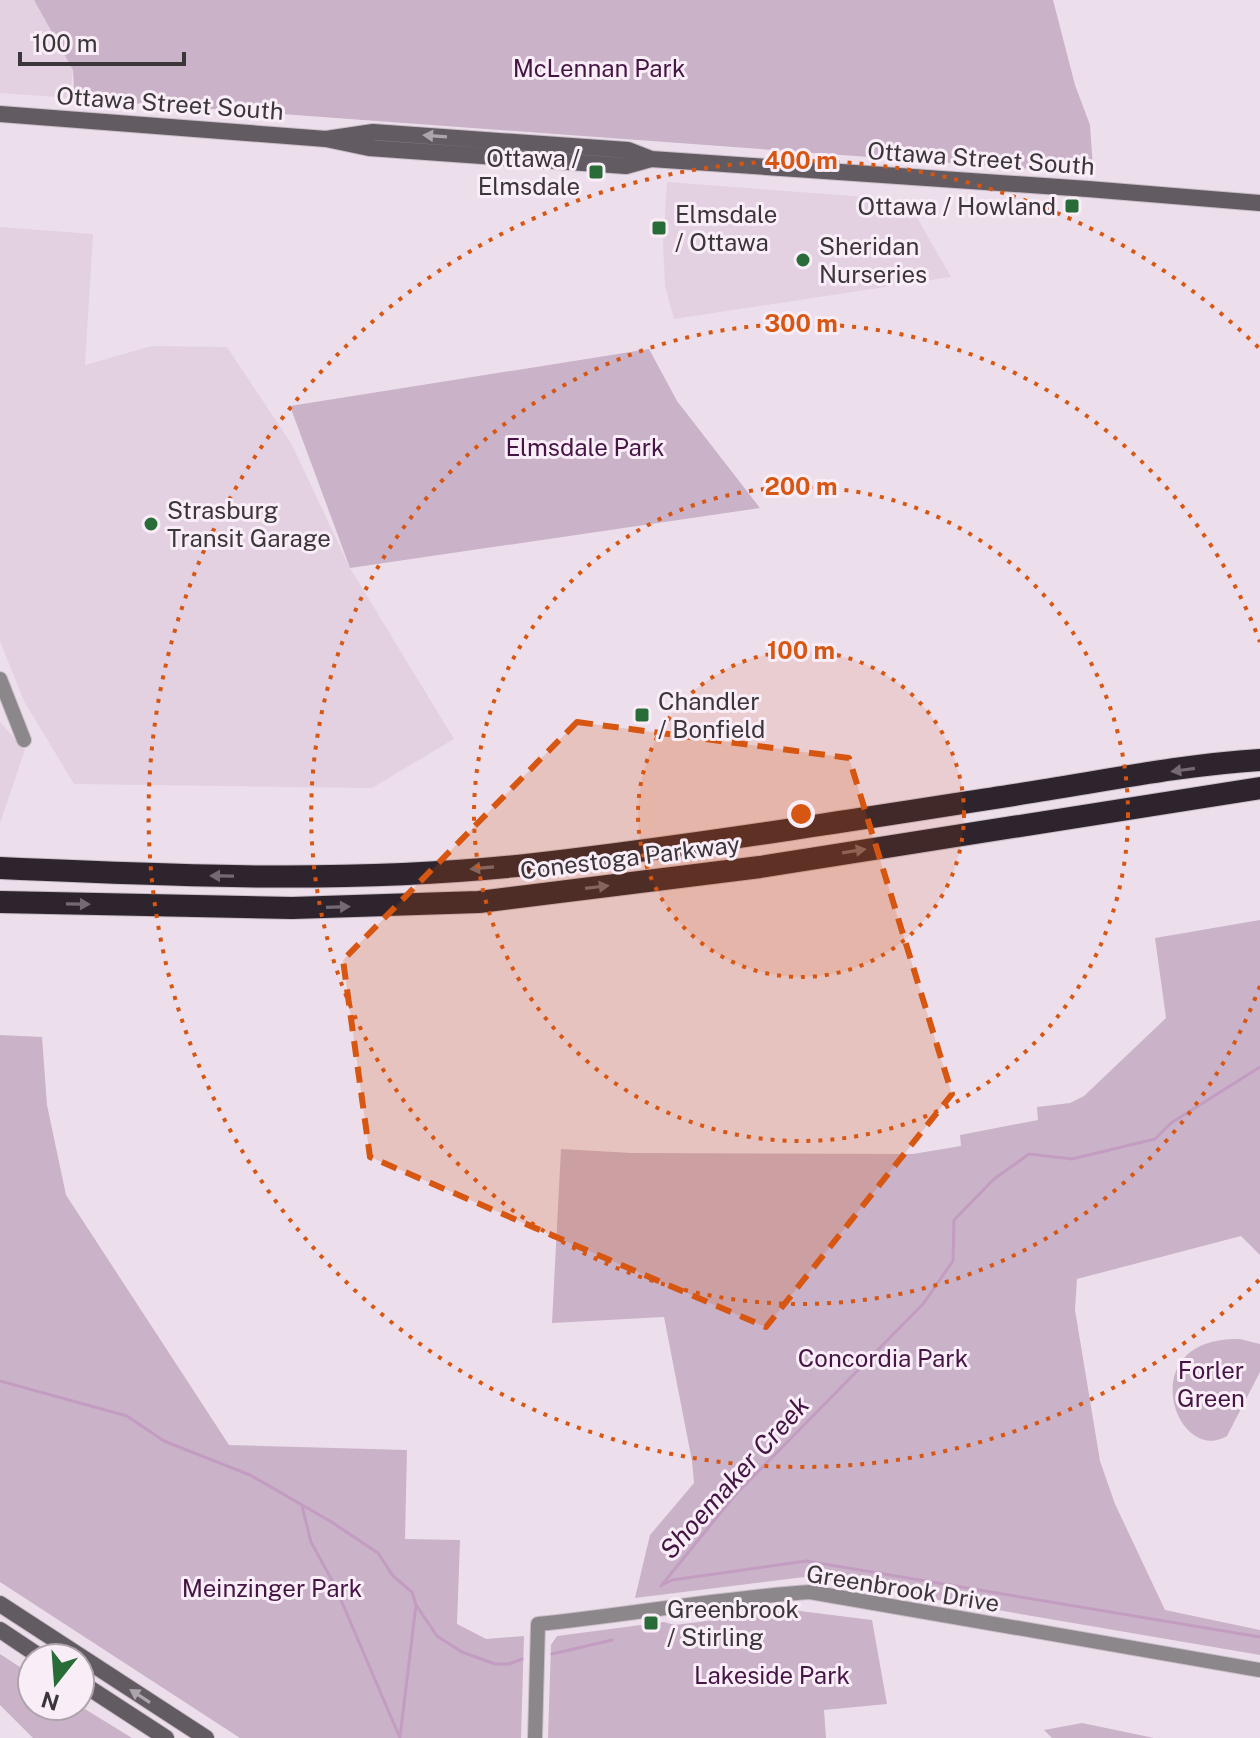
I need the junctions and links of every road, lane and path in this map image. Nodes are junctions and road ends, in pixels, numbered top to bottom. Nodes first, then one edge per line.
1 (3, 114) edge
2 (1260, 203) edge
3 (0, 679) edge
4 (24, 740) dead end
5 (1260, 760) edge
6 (1260, 788) edge
7 (0, 868) edge
8 (0, 902) edge
9 (0, 1604) edge
10 (0, 1630) edge
11 (18, 1642) edge
12 (1260, 1670) edge
13 (96, 1692) edge
14 (166, 1738) edge
15 (206, 1738) edge
16 (535, 1738) edge

1 - 2 main road, Ottawa Street South
3 - 4 street
5 -> 7 highway, Conestoga Parkway
8 -> 6 highway, Conestoga Parkway
15 -> 9 main road
10 - 11 main road
12 - 16 street, Greenbrook Drive
13 - 14 main road

